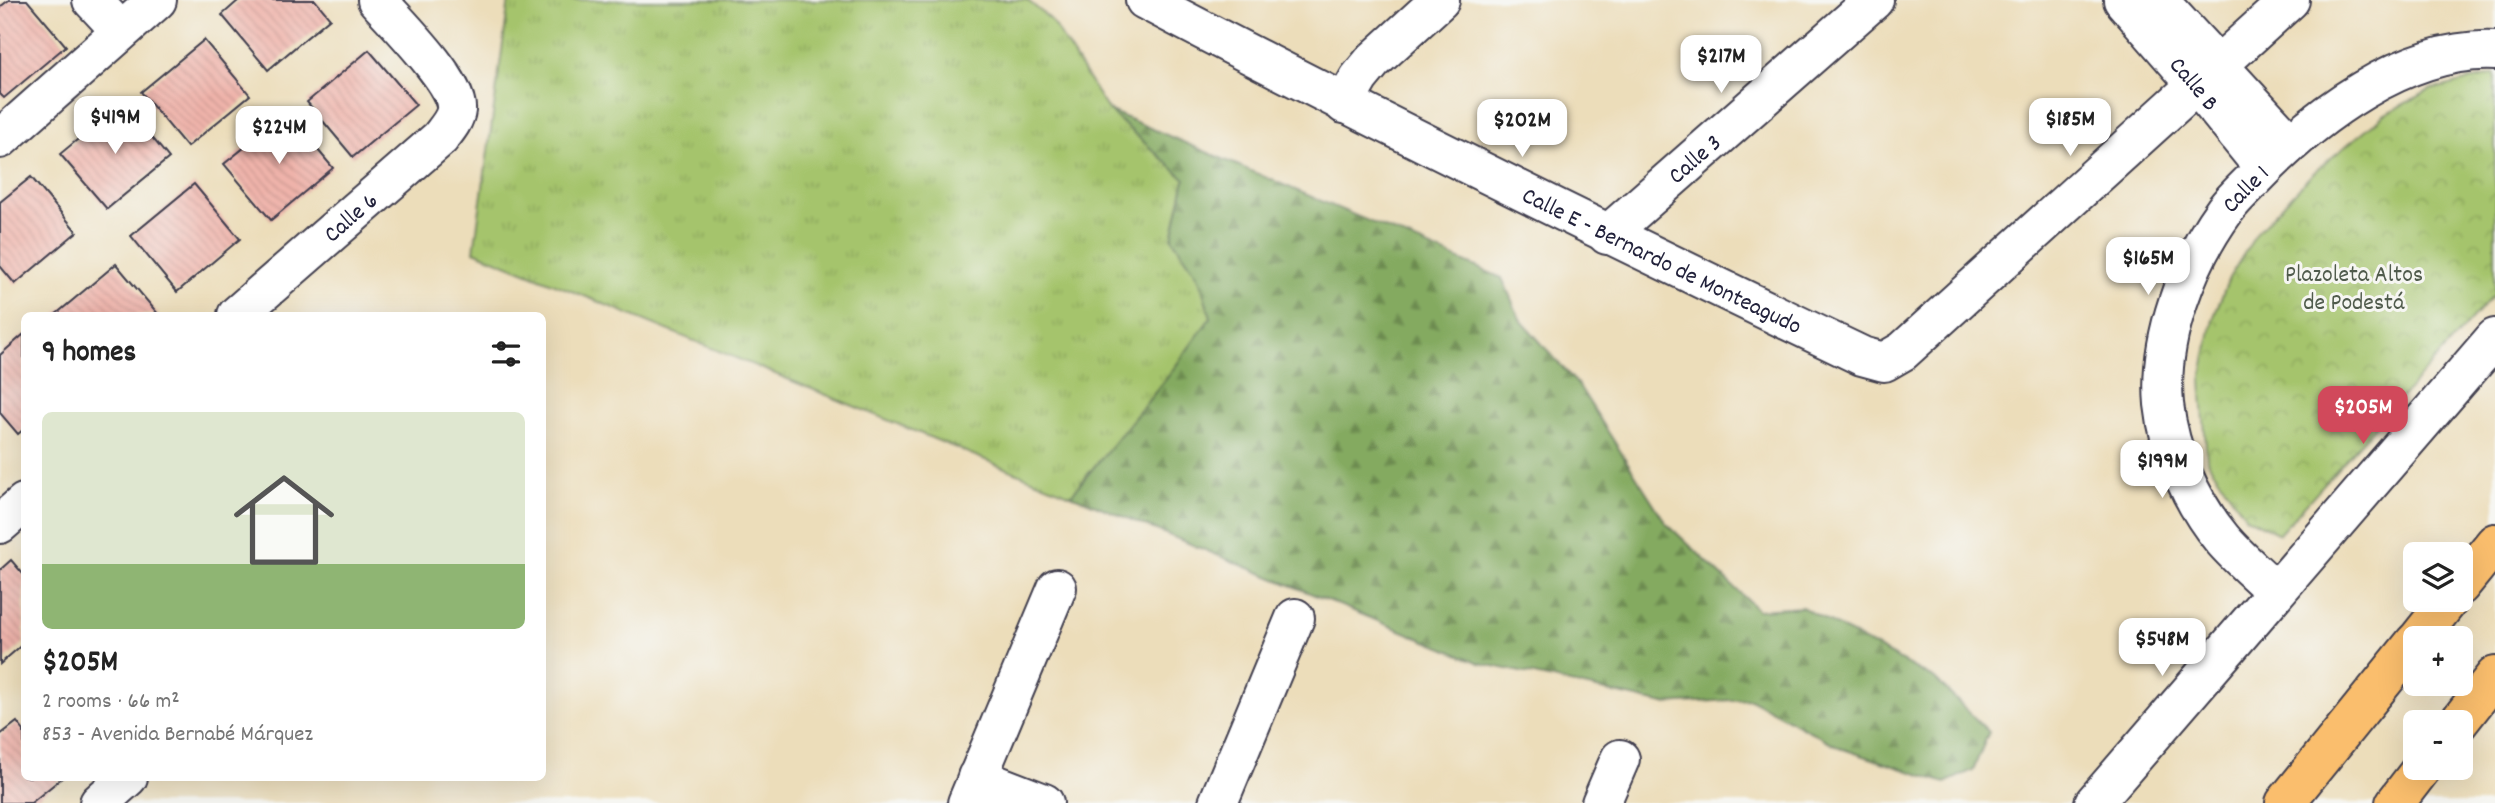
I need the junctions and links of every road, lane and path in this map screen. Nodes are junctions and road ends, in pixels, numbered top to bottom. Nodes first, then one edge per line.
1 (92, 0) edge
2 (157, 0) edge
3 (377, 0) edge
4 (1145, 0) edge
5 (1440, 0) edge
6 (1874, 0) edge
7 (2123, 0) edge
8 (2158, 0) edge
9 (2290, 0) edge
10 (121, 31) junction
11 (2495, 51) edge
12 (2207, 75) junction
13 (1344, 104) junction
14 (0, 139) edge
15 (2277, 155) junction
16 (1607, 235) junction
17 (240, 312) edge
18 (2495, 338) edge
19 (21, 506) edge
20 (0, 524) edge
21 (2495, 543) edge
22 (2473, 570) edge
23 (1057, 588) dead end
24 (2275, 591) junction
25 (2439, 612) edge
26 (1295, 618) dead end
27 (2428, 626) edge
28 (2403, 656) edge
29 (2495, 676) edge
30 (2468, 710) edge
31 (1620, 759) dead end
32 (2413, 780) edge
33 (124, 781) edge
34 (972, 790) edge
35 (99, 803) edge
36 (1044, 803) edge
37 (1218, 803) edge
38 (1601, 803) edge
39 (2094, 803) edge
40 (2285, 803) edge
41 (2395, 803) edge

1 - 10 street
2 - 10 street
3 - 17 street, Calle 6
4 - 13 street, Calle E - Bernardo de Monteagudo
5 - 13 street
6 - 16 street, Calle 3
7 - 12 street, Calle B
8 - 12 street, Calle B
9 - 12 street
10 - 14 street
11 - 15 street, Calle 1
12 - 15 street, Calle B
12 - 16 street, Calle E - Bernardo de Monteagudo
13 - 16 street, Calle E - Bernardo de Monteagudo
15 - 24 street, Calle 1
18 - 24 street
19 - 20 street
21 - 22 main road
23 - 34 street
24 - 39 street
25 - 27 main road
26 - 37 street
28 - 40 main road
29 - 30 main road
31 - 38 street
32 - 41 main road
33 - 35 street
34 - 36 street

